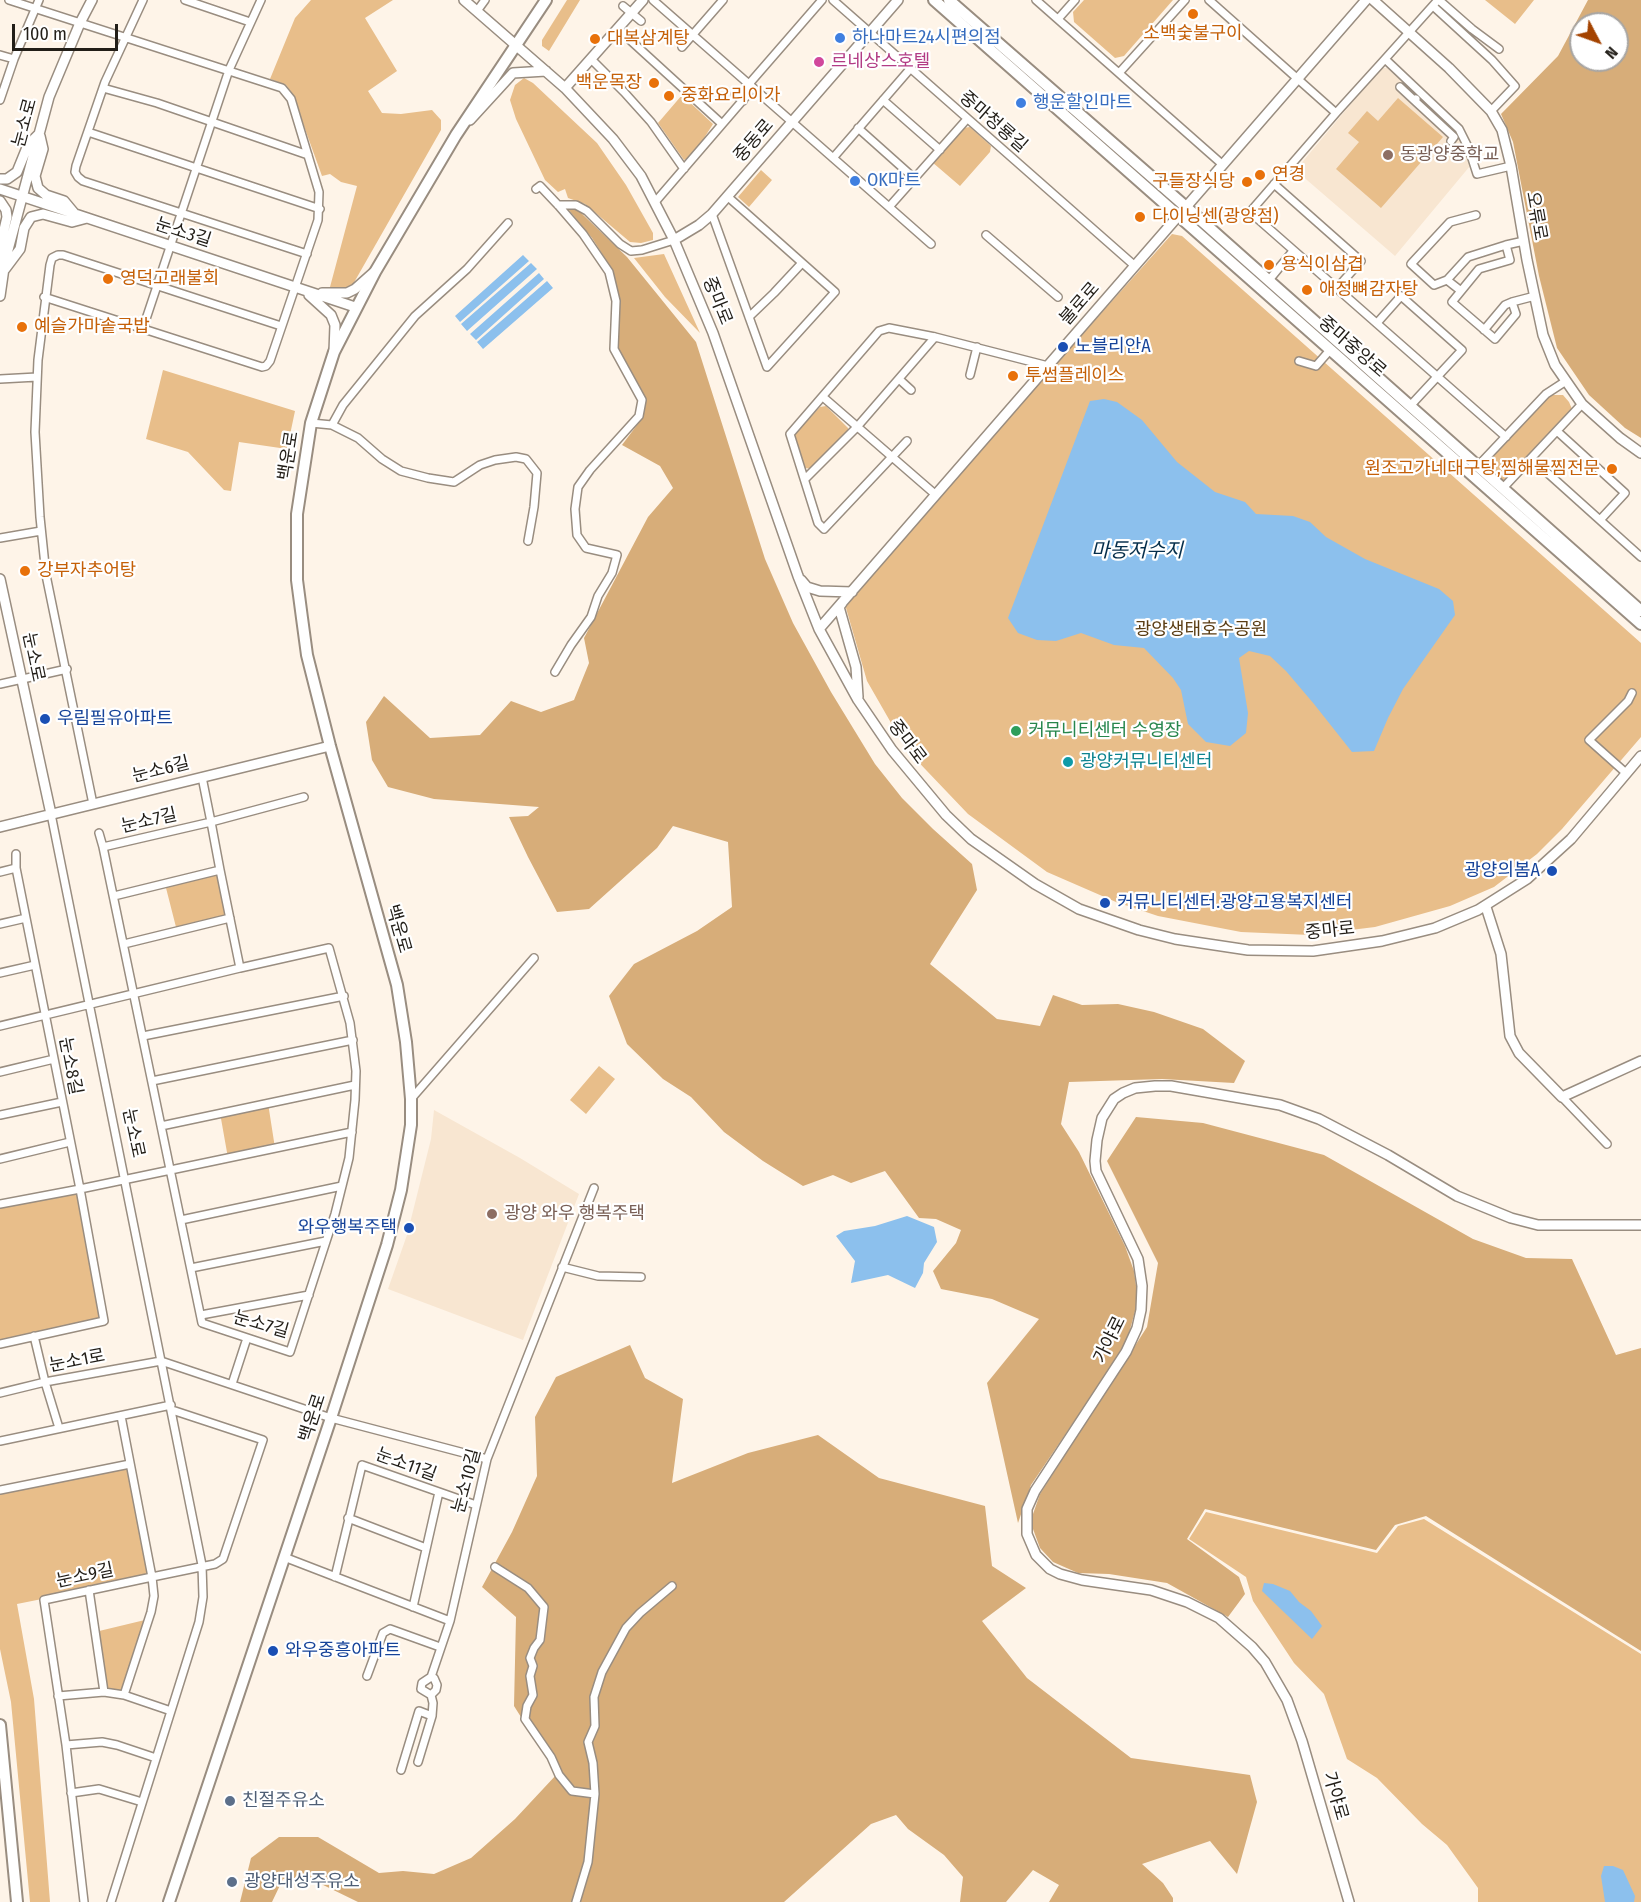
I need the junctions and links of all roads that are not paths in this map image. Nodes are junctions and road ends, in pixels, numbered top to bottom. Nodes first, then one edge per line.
1 (9, 0) edge
2 (39, 0) edge
3 (92, 0) edge
4 (143, 0) edge
5 (185, 0) edge
6 (261, 0) edge
7 (464, 0) edge
8 (485, 0) edge
9 (546, 0) edge
10 (644, 0) edge
11 (653, 0) edge
12 (723, 0) edge
13 (822, 0) edge
14 (833, 0) edge
15 (898, 0) edge
16 (934, 0) edge
17 (949, 0) edge
18 (1036, 0) edge
19 (1075, 0) edge
20 (1185, 0) edge
21 (1209, 0) edge
22 (1366, 0) edge
23 (1373, 0) edge
24 (1437, 2) edge
25 (623, 6) dead end
26 (35, 8) junction
27 (477, 12) junction
28 (632, 13) junction
29 (1058, 19) junction
30 (641, 21) dead end
31 (249, 22) junction
32 (80, 23) junction
33 (618, 29) junction
34 (1409, 31) junction
35 (870, 32) junction
36 (693, 35) junction
37 (124, 37) junction
38 (516, 45) junction
39 (682, 47) dead end
40 (1500, 49) dead end
41 (0, 55) edge
42 (14, 59) junction
43 (591, 59) junction
44 (1385, 59) junction
45 (910, 69) junction
46 (228, 70) junction
47 (546, 71) junction
48 (1119, 73) junction
49 (1297, 79) junction
50 (749, 84) junction
51 (1400, 87) dead end
52 (103, 88) junction
53 (565, 88) junction
54 (1422, 93) junction
55 (735, 94) dead end
56 (0, 100) edge
57 (743, 100) junction
58 (883, 100) junction
59 (1415, 100) junction
60 (1491, 111) junction
61 (1336, 113) junction
62 (967, 119) junction
63 (211, 121) junction
64 (792, 122) junction
65 (722, 124) junction
66 (858, 128) junction
67 (88, 132) junction
68 (39, 133) junction
69 (456, 135) junction
70 (1451, 141) dead end
71 (940, 150) junction
72 (309, 155) junction
73 (833, 158) junction
74 (1223, 165) junction
75 (1511, 166) junction
76 (196, 167) junction
77 (684, 169) junction
78 (0, 178) edge
79 (914, 178) junction
80 (1274, 184) junction
81 (0, 189) edge
82 (536, 189) dead end
83 (22, 196) junction
84 (727, 196) junction
85 (0, 201) edge
86 (656, 201) junction
87 (558, 205) junction
88 (889, 207) junction
89 (1186, 207) junction
90 (320, 209) junction
91 (182, 212) junction
92 (76, 214) junction
93 (712, 214) junction
94 (1476, 215) dead end
95 (1178, 216) junction
96 (88, 218) junction
97 (507, 222) dead end
98 (986, 235) dead end
99 (674, 240) junction
100 (1524, 241) junction
101 (931, 244) dead end
102 (1506, 245) junction
103 (171, 246) junction
104 (1293, 251) junction
105 (307, 254) junction
106 (802, 263) junction
107 (1135, 266) junction
108 (3, 271) junction
109 (375, 272) junction
110 (1269, 280) junction
111 (1448, 280) junction
112 (158, 285) junction
113 (295, 287) junction
114 (1337, 288) junction
115 (1461, 291) junction
116 (310, 293) junction
117 (0, 296) edge
118 (1535, 296) junction
119 (44, 297) junction
120 (1058, 297) dead end
121 (1512, 302) junction
122 (355, 308) junction
123 (749, 317) junction
124 (1377, 324) junction
125 (281, 326) junction
126 (143, 328) junction
127 (1484, 330) junction
128 (935, 338) junction
129 (977, 347) junction
130 (1330, 350) junction
131 (334, 352) junction
132 (1299, 361) dead end
133 (1048, 366) junction
134 (970, 375) dead end
135 (37, 377) junction
136 (1437, 377) junction
137 (0, 379) edge
138 (899, 379) junction
139 (1566, 381) junction
140 (911, 390) dead end
141 (823, 397) junction
142 (1582, 404) junction
143 (1410, 406) junction
144 (311, 423) junction
145 (332, 425) junction
146 (857, 427) junction
147 (1558, 432) junction
148 (1506, 437) junction
149 (907, 441) dead end
150 (1641, 453) edge
151 (892, 458) junction
152 (1532, 459) junction
153 (1478, 466) junction
154 (805, 479) junction
155 (1503, 488) junction
156 (936, 495) junction
157 (1600, 520) junction
158 (41, 531) junction
159 (0, 538) edge
160 (528, 541) dead end
161 (1641, 556) edge
162 (798, 576) junction
163 (0, 579) edge
164 (852, 592) junction
165 (1641, 611) edge
166 (1641, 624) edge
167 (819, 629) junction
168 (67, 669) junction
169 (555, 672) dead end
170 (21, 679) junction
171 (0, 684) edge
172 (1632, 693) dead end
173 (858, 700) junction
174 (330, 746) junction
175 (1641, 756) edge
176 (1626, 773) junction
177 (202, 777) junction
178 (304, 797) dead end
179 (93, 804) junction
180 (51, 814) junction
181 (211, 822) junction
182 (0, 826) edge
183 (99, 833) dead end
184 (104, 847) junction
185 (16, 854) dead end
186 (16, 868) junction
187 (220, 870) junction
188 (0, 872) edge
189 (114, 896) junction
190 (1486, 907) junction
191 (26, 918) junction
192 (230, 918) junction
193 (0, 924) edge
194 (124, 944) junction
195 (534, 958) dead end
196 (35, 965) junction
197 (240, 968) junction
198 (0, 973) edge
199 (134, 994) junction
200 (344, 996) junction
201 (90, 1004) junction
202 (45, 1015) junction
203 (0, 1026) edge
204 (143, 1036) junction
205 (353, 1040) junction
206 (54, 1059) junction
207 (1641, 1061) edge
208 (0, 1072) edge
209 (152, 1081) junction
210 (356, 1085) junction
211 (1562, 1097) junction
212 (411, 1099) junction
213 (62, 1101) junction
214 (0, 1115) edge
215 (161, 1126) junction
216 (352, 1132) junction
217 (70, 1142) junction
218 (1607, 1144) dead end
219 (0, 1159) edge
220 (171, 1170) junction
221 (125, 1179) junction
222 (342, 1186) junction
223 (594, 1188) dead end
224 (80, 1189) junction
225 (0, 1204) edge
226 (181, 1220) junction
227 (1641, 1225) edge
228 (326, 1241) junction
229 (562, 1267) junction
230 (191, 1268) junction
231 (642, 1277) dead end
232 (309, 1295) junction
233 (201, 1315) junction
234 (34, 1336) junction
235 (247, 1338) junction
236 (0, 1344) edge
237 (161, 1361) junction
238 (45, 1382) junction
239 (232, 1384) junction
240 (0, 1394) edge
241 (172, 1407) junction
242 (121, 1416) junction
243 (331, 1418) junction
244 (59, 1428) junction
245 (0, 1441) edge
246 (487, 1459) junction
247 (130, 1464) junction
248 (0, 1490) edge
249 (440, 1492) junction
250 (476, 1505) junction
251 (348, 1518) junction
252 (426, 1548) junction
253 (284, 1557) junction
254 (202, 1566) junction
255 (495, 1567) dead end
256 (152, 1577) junction
257 (335, 1577) junction
258 (672, 1586) dead end
259 (89, 1590) junction
260 (413, 1607) junction
261 (450, 1621) junction
262 (440, 1647) junction
263 (367, 1676) dead end
264 (431, 1677) junction
265 (104, 1692) junction
266 (124, 1695) junction
267 (431, 1695) junction
268 (58, 1696) junction
269 (171, 1711) junction
270 (432, 1716) junction
271 (0, 1725) edge
272 (66, 1745) junction
273 (156, 1758) junction
274 (418, 1762) dead end
275 (401, 1770) dead end
276 (71, 1793) junction
277 (595, 1794) junction
278 (142, 1802) junction
279 (17, 1902) edge
280 (84, 1902) edge
281 (111, 1902) edge
282 (169, 1902) edge
283 (576, 1902) edge
284 (1349, 1902) edge

1 - 26 street
2 - 26 street
3 - 32 street, 눈소로
4 - 37 street
5 - 31 street
6 - 31 street
7 - 27 street, 중마로
8 - 27 street
9 - 38 main road, 백운로
10 - 28 street
11 - 36 street
12 - 36 street
13 - 50 street
14 - 35 street, 중마청룡길
15 - 35 street, 중동로
16 - 95 main road, 중마중앙로
17 - 89 main road, 중마중앙로
18 - 29 street
19 - 29 street
20 - 48 street
21 - 49 street
22 - 49 street, 불로로
23 - 34 street, 오류로
24 - 34 street
24 - 40 street
24 - 60 street
25 - 28 street
26 - 32 street
26 - 42 street
27 - 38 street, 중마로
28 - 30 street
28 - 33 street
29 - 48 street
31 - 46 street
32 - 37 street
32 - 68 street, 눈소로
33 - 43 street
33 - 65 street
34 - 44 street
34 - 60 street, 오류로
35 - 45 street, 중마청룡길
35 - 64 street, 중동로
36 - 39 street
36 - 50 street
37 - 46 street
37 - 52 street
38 - 47 street, 중마로
38 - 69 main road, 백운로
41 - 42 street
42 - 56 street
43 - 53 street
43 - 77 street
44 - 54 street
44 - 61 street
45 - 58 street
45 - 62 street, 중마청룡길
46 - 63 street
46 - 72 street
47 - 53 street, 중마로
47 - 69 street
48 - 74 street
49 - 61 street
49 - 74 street, 불로로
50 - 57 street
50 - 64 street
51 - 59 street
52 - 63 street
52 - 67 street
53 - 86 street, 중마로
54 - 59 street
54 - 75 street
55 - 57 street
57 - 65 street
58 - 66 street
58 - 71 street
59 - 70 street
60 - 75 street, 오류로
61 - 80 street
62 - 71 street
62 - 107 street, 중마청룡길
63 - 72 street
63 - 76 street
64 - 73 street
64 - 84 street, 중동로
65 - 77 street
66 - 73 street
66 - 79 street
67 - 76 street
67 - 91 street
68 - 78 street
68 - 83 street, 눈소로
68 - 92 street
69 - 109 main road, 백운로
71 - 79 street
72 - 90 street
73 - 88 street
74 - 89 street, 불로로
75 - 100 street, 오류로
76 - 90 street
76 - 91 street
77 - 86 street
79 - 88 street
80 - 104 street
80 - 114 street
81 - 83 street, 눈소3길
82 - 87 street
83 - 92 street, 눈소3길
83 - 108 street, 눈소로
84 - 93 street, 중동로
84 - 106 street
85 - 108 street
86 - 99 street, 중마로
87 - 99 street
87 - 169 street
88 - 101 street
89 - 95 street, 불로로
89 - 110 main road, 중마중앙로
90 - 105 street
91 - 103 street
91 - 105 street
92 - 96 street, 눈소3길
93 - 99 street, 중동로
93 - 123 street
94 - 111 street
95 - 107 street, 불로로
95 - 130 main road, 중마중앙로
96 - 103 street, 눈소3길
96 - 108 street
97 - 145 street
98 - 120 street
99 - 162 street, 중마로
100 - 102 street
100 - 118 street, 오류로
102 - 111 street
102 - 115 street
103 - 112 street
103 - 113 street, 눈소3길
104 - 110 street
104 - 114 street
105 - 113 street
106 - 123 street
106 - 123 street
107 - 133 street, 불로로
108 - 117 street, 눈소로
109 - 116 street
109 - 122 main road, 백운로
110 - 143 main road, 중마중앙로
111 - 115 street
112 - 119 street
112 - 125 street
112 - 126 street
113 - 116 street, 눈소3길
113 - 125 street
114 - 124 street
115 - 127 street
116 - 122 street, 눈소3길
116 - 131 street
118 - 121 street
118 - 139 street, 오류로
119 - 126 street
119 - 135 street
121 - 127 street
121 - 127 street
122 - 131 main road, 백운로
124 - 136 street
124 - 136 street
125 - 126 street
128 - 129 street
128 - 138 street
128 - 141 street
129 - 133 street
129 - 134 street
130 - 132 street
130 - 166 main road, 중마중앙로
131 - 144 main road, 백운로
133 - 156 street, 불로로
135 - 137 street
135 - 158 street
136 - 143 street
136 - 148 street
138 - 140 street
138 - 146 street
139 - 142 street, 오류로
139 - 148 street
141 - 146 street
141 - 154 street
142 - 147 street
142 - 150 street, 오류로
143 - 153 main road, 중마중앙로
144 - 145 street
144 - 174 main road, 백운로
145 - 160 street
146 - 151 street
146 - 154 street
147 - 152 street
147 - 157 street
148 - 153 street
149 - 151 street
151 - 154 street
151 - 156 street
152 - 155 street
152 - 157 street
153 - 155 main road, 중마중앙로
155 - 165 main road, 중마중앙로
156 - 164 street, 불로로
157 - 161 street
158 - 159 street
158 - 168 street
162 - 164 street
162 - 167 street, 중마로
163 - 170 street, 눈소로
164 - 167 street, 불로로
164 - 173 street
167 - 173 street, 중마로
168 - 170 street
168 - 179 street
170 - 171 street
170 - 180 street, 눈소로
172 - 176 street
173 - 190 street, 중마로
174 - 177 street, 눈소6길
174 - 212 main road, 백운로
175 - 176 street, 중마로
176 - 190 street, 중마로
177 - 179 street, 눈소6길
177 - 181 street
178 - 181 street, 눈소7길
179 - 180 street, 눈소6길
180 - 182 street, 눈소6길
180 - 201 street, 눈소로
181 - 184 street, 눈소7길
181 - 187 street
183 - 184 street
184 - 189 street, 눈소7길
185 - 186 street, 눈소8길
186 - 188 street
186 - 191 street, 눈소8길
187 - 189 street
187 - 192 street
189 - 194 street, 눈소7길
190 - 211 street
191 - 193 street
191 - 196 street, 눈소8길
192 - 194 street
192 - 197 street
194 - 199 street, 눈소7길
195 - 212 street
196 - 198 street
196 - 202 street, 눈소8길
197 - 199 street
197 - 200 street, 눈소7길
199 - 201 street
199 - 204 street, 눈소7길
200 - 204 street
200 - 205 street, 눈소7길
201 - 202 street
201 - 221 street, 눈소로
202 - 203 street
202 - 206 street, 눈소8길
204 - 209 street, 눈소7길
205 - 209 street
205 - 210 street, 눈소7길
206 - 208 street
206 - 213 street, 눈소8길
207 - 211 street
209 - 215 street, 눈소7길
210 - 215 street
210 - 216 street, 눈소7길
211 - 218 street
212 - 243 main road, 백운로
213 - 214 street
213 - 217 street, 눈소8길
215 - 220 street, 눈소7길
216 - 220 street
216 - 222 street, 눈소7길
217 - 219 street
217 - 224 street, 눈소8길
220 - 221 street
220 - 226 street, 눈소7길
221 - 224 street
221 - 237 street, 눈소로
222 - 226 street
222 - 228 street, 눈소7길
223 - 229 street, 눈소10길
224 - 225 street
224 - 234 street, 눈소8길
226 - 230 street, 눈소7길
227 - 284 street, 가야로
228 - 230 street
228 - 232 street, 눈소7길
229 - 231 street
229 - 246 street, 눈소10길
230 - 233 street, 눈소7길
232 - 233 street
232 - 235 street, 눈소7길
233 - 235 street, 눈소7길
234 - 236 street
234 - 238 street
235 - 239 street
237 - 238 street, 눈소1로
237 - 239 street
237 - 241 street
238 - 240 street, 눈소1로
238 - 244 street
239 - 243 street
241 - 242 street
241 - 254 street
241 - 254 street, 눈소9길
242 - 244 street
242 - 247 street
243 - 246 street
243 - 253 main road, 백운로
244 - 245 street
246 - 250 street, 눈소10길
247 - 248 street
247 - 256 street
249 - 250 street
249 - 251 street, 눈소11길
249 - 252 street, 눈소11길
250 - 261 street, 눈소10길
251 - 252 street
251 - 257 street, 눈소11길
252 - 260 street, 눈소11길
253 - 257 street
253 - 282 main road, 백운로
254 - 256 street, 눈소9길
254 - 269 street
255 - 277 street
256 - 259 street, 눈소9길
256 - 266 street
257 - 260 street
258 - 277 street
259 - 265 street
259 - 268 street, 눈소9길
260 - 261 street
261 - 262 street, 눈소10길
262 - 263 street
262 - 264 street, 눈소10길
264 - 267 street
264 - 267 street
265 - 266 street
265 - 268 street
266 - 269 street
267 - 270 street
268 - 272 street, 눈소9길
269 - 273 street
270 - 274 street
270 - 275 street
271 - 279 main road
272 - 273 street
272 - 276 street, 눈소9길
273 - 278 street
276 - 278 street
276 - 280 street, 눈소9길
277 - 283 street
278 - 281 street

